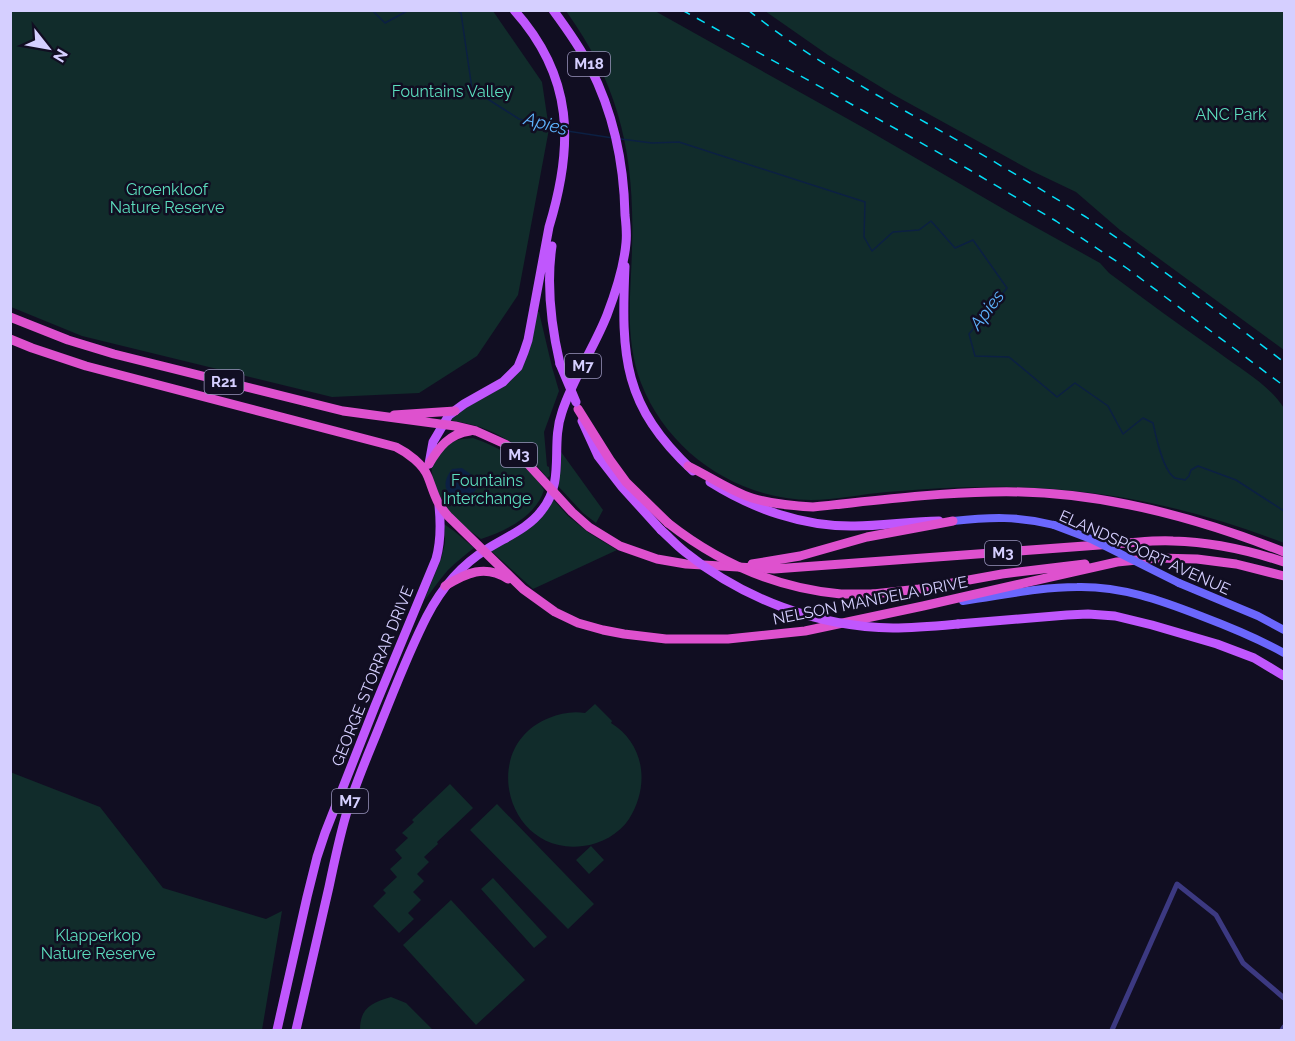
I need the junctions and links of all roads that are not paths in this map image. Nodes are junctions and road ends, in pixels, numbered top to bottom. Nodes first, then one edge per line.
1 (514, 10) edge
2 (553, 10) edge
3 (555, 211) junction
4 (626, 243) junction
5 (10, 317) edge
6 (10, 339) edge
7 (577, 406) joint
8 (455, 411) junction
9 (380, 417) junction
10 (443, 425) junction
11 (476, 431) junction
12 (429, 464) junction
13 (688, 466) junction
14 (428, 475) junction
15 (553, 492) junction
16 (439, 506) junction
17 (953, 521) junction
18 (664, 527) junction
19 (483, 551) junction
20 (1284, 552) edge
21 (1117, 562) junction
22 (1284, 562) edge
23 (720, 567) junction
24 (1284, 576) edge
25 (445, 586) junction
26 (522, 589) junction
27 (923, 606) junction
28 (1284, 630) edge
29 (1284, 653) edge
30 (1284, 676) edge
31 (1284, 998) edge
32 (277, 1030) edge
33 (296, 1030) edge
34 (1112, 1030) edge

1 - 3 main road, M18
2 - 4 main road, M18
3 - 7 main road, bridge
3 - 8 main road, M7
4 - 13 main road
4 - 15 main road, M7
5 - 9 highway, R21
6 - 14 highway, R21
7 - 18 highway
8 - 9 highway
8 - 10 main road, M7
9 - 10 highway, R21
10 - 11 highway, M3
10 - 12 main road, M7
11 - 12 highway
11 - 15 highway, M3
12 - 14 main road, M7
13 - 17 main road
13 - 20 highway
14 - 16 highway, M7
15 - 19 main road, M7
15 - 23 highway, NELSON MANDELA DRIVE / M3
16 - 19 highway, M3
16 - 32 main road, GEORGE STORRAR DRIVE / M7
17 - 23 highway
17 - 28 main road, ELANDSPOORT AVENUE, bridge
18 - 21 highway, bridge
18 - 30 main road, bridge
19 - 25 main road, GEORGE STORRAR DRIVE / M7
19 - 26 highway, NELSON MANDELA DRIVE / M3
21 - 24 highway, NELSON MANDELA DRIVE / M3
21 - 27 highway, NELSON MANDELA DRIVE / M3
22 - 23 highway, NELSON MANDELA DRIVE / M3
25 - 26 highway
25 - 33 main road, GEORGE STORRAR DRIVE / M7
26 - 27 highway, NELSON MANDELA DRIVE / M3
27 - 29 main road
31 - 34 street

